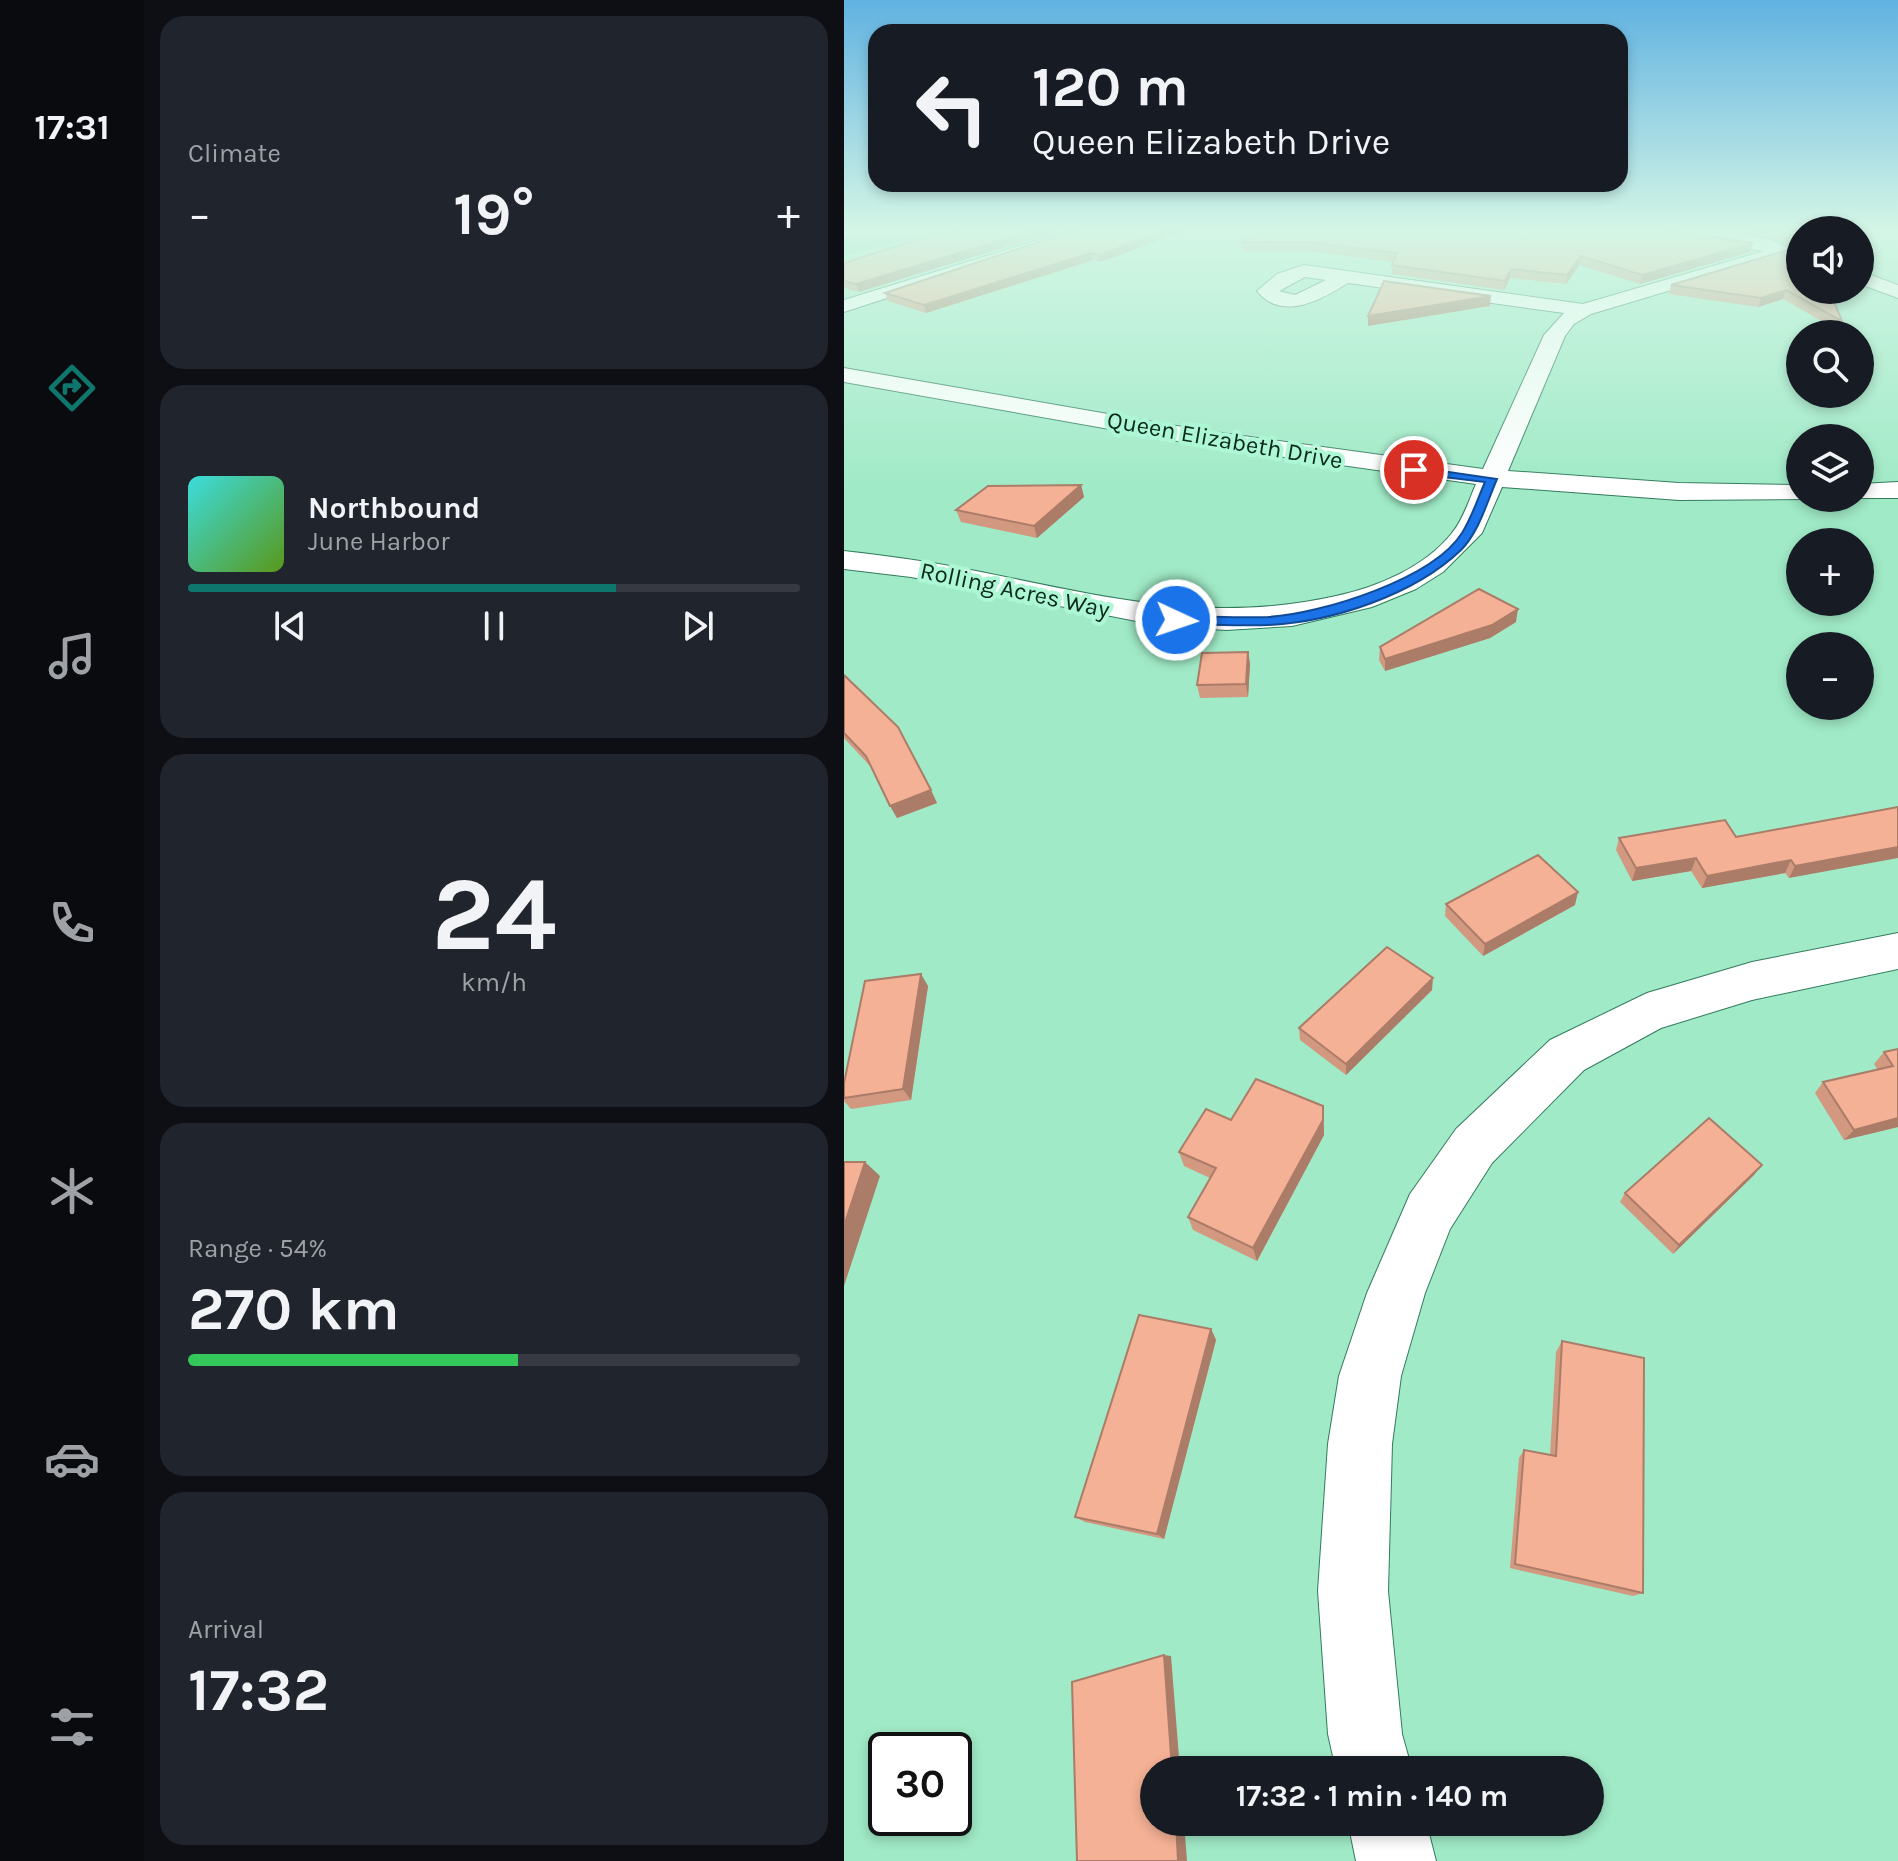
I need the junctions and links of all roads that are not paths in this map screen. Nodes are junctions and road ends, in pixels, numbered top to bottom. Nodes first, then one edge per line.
1 (1574, 316) edge
2 (844, 375) edge
3 (1492, 479) junction
4 (1898, 490) edge
5 (1874, 491) edge
6 (1786, 493) edge
7 (844, 560) edge
8 (1898, 951) edge
9 (1370, 1756) edge
10 (1390, 1836) edge
11 (1396, 1861) edge

1 - 3 street, Rolling Acres Way
2 - 3 street, Queen Elizabeth Drive
3 - 6 street, Queen Elizabeth Drive
3 - 7 street, Rolling Acres Way
4 - 5 street
8 - 9 street
10 - 11 street

